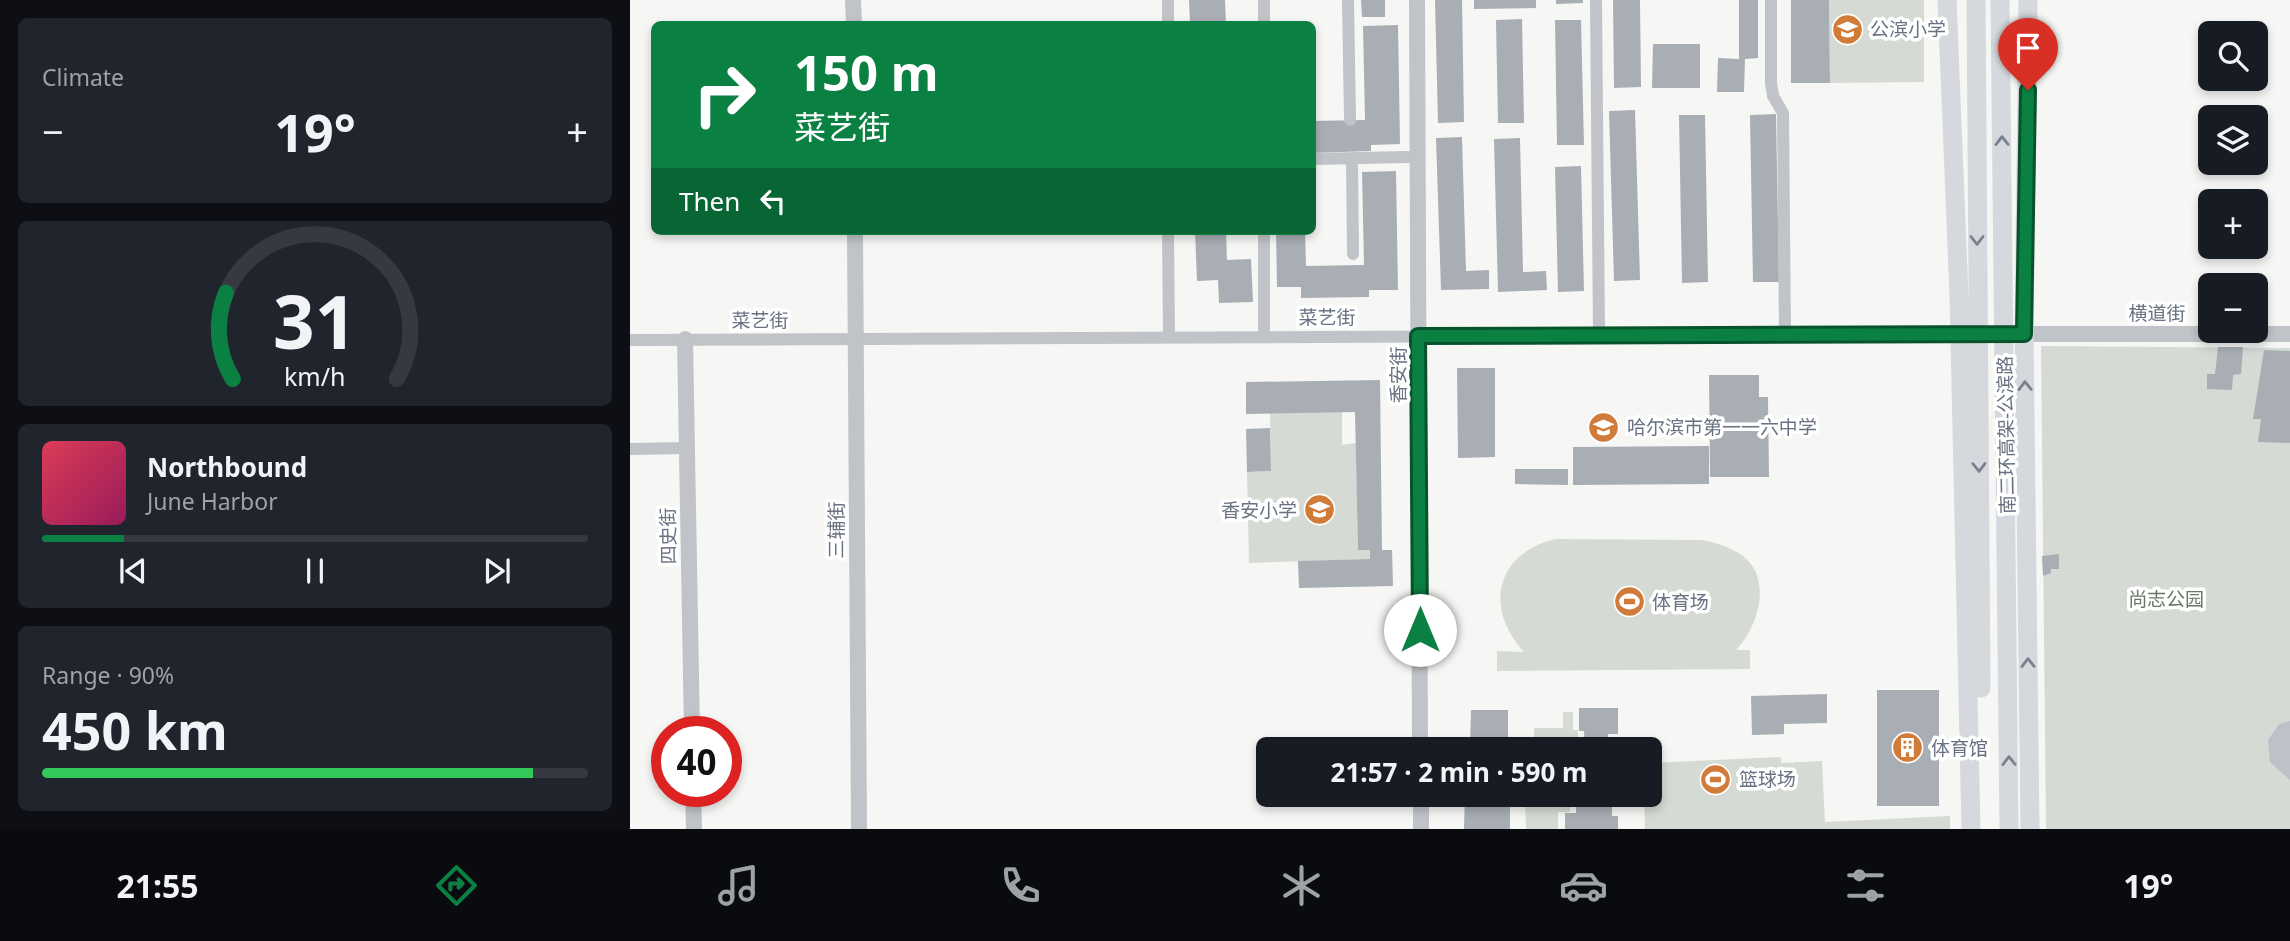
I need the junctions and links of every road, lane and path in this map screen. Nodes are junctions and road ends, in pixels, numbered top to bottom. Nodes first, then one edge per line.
1 (853, 0) edge
2 (1168, 0) edge
3 (1264, 0) edge
4 (1348, 0) edge
5 (1417, 0) edge
6 (1596, 0) edge
7 (1771, 0) edge
8 (1967, 0) edge
9 (1976, 0) edge
10 (2000, 0) edge
11 (1947, 8) edge
12 (2028, 8) edge
13 (854, 21) edge
14 (1168, 21) edge
15 (1264, 21) edge
16 (2028, 65) junction
17 (1976, 67) junction
18 (1350, 120) dead end
19 (1408, 157) dead end
20 (1352, 158) junction
21 (1316, 159) edge
22 (855, 235) edge
23 (1168, 235) edge
24 (1264, 235) edge
25 (1353, 254) dead end
26 (2004, 295) junction
27 (1960, 333) junction
28 (1785, 334) junction
29 (2024, 334) junction
30 (2290, 334) edge
31 (1599, 335) junction
32 (1418, 336) junction
33 (1169, 337) junction
34 (1264, 337) junction
35 (855, 338) junction
36 (630, 340) edge
37 (685, 340) junction
38 (688, 448) junction
39 (630, 449) edge
40 (692, 716) edge
41 (1420, 737) edge
42 (693, 807) edge
43 (1420, 807) edge
44 (694, 829) edge
45 (859, 829) edge
46 (1421, 829) edge
47 (1971, 829) edge
48 (1983, 829) edge
49 (2009, 829) edge
50 (2030, 829) edge

1 - 13 street
2 - 14 street
3 - 15 street
4 - 18 street
5 - 32 street, 香安街
6 - 31 street
7 - 28 street
8 - 17 highway
9 - 17 highway, 南二环高架-公滨路
26 -> 10 highway, 南二环高架-公滨路
11 - 12 highway
11 - 27 highway
12 - 16 highway
16 - 26 highway
16 - 29 highway
17 -> 48 highway, 南二环高架-公滨路
19 - 20 street
20 - 21 street
20 - 25 street
22 - 35 street, 三辅街
23 - 33 street
24 - 34 street
49 -> 26 highway, 南二环高架-公滨路
27 - 28 street, 菜艺街
27 - 29 street, 菜艺街
27 - 47 highway
28 - 31 street, 菜艺街
29 - 30 street, 横道街
50 -> 29 highway
31 - 32 street, 菜艺街
32 - 34 street, 菜艺街
32 - 41 street, 香安街
33 - 34 street, 菜艺街
33 - 35 street, 菜艺街
35 - 37 street, 菜艺街
35 - 45 street, 三辅街
36 - 37 street, 菜艺街
37 - 38 street, 四史街
38 - 39 street
38 - 40 street, 四史街
42 - 44 street
43 - 46 street

